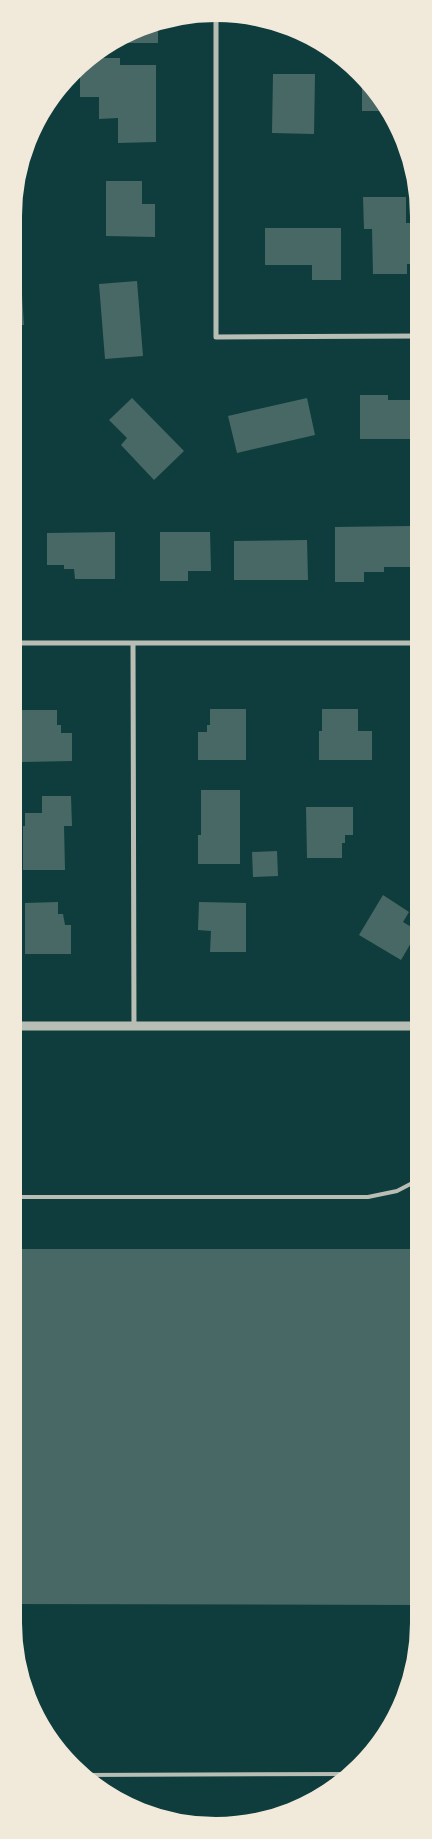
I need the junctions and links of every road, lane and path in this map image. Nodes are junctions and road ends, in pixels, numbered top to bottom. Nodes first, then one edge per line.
1 (216, 19) edge
2 (413, 336) edge
3 (19, 643) edge
4 (133, 643) junction
5 (413, 643) edge
6 (19, 1026) edge
7 (134, 1026) junction
8 (413, 1026) edge
9 (413, 1183) edge
10 (19, 1197) edge
11 (342, 1774) edge
12 (91, 1775) edge

1 - 2 street
3 - 4 street
4 - 5 street
4 - 7 street
6 - 7 street
7 - 8 street
9 - 10 lane
11 - 12 lane

